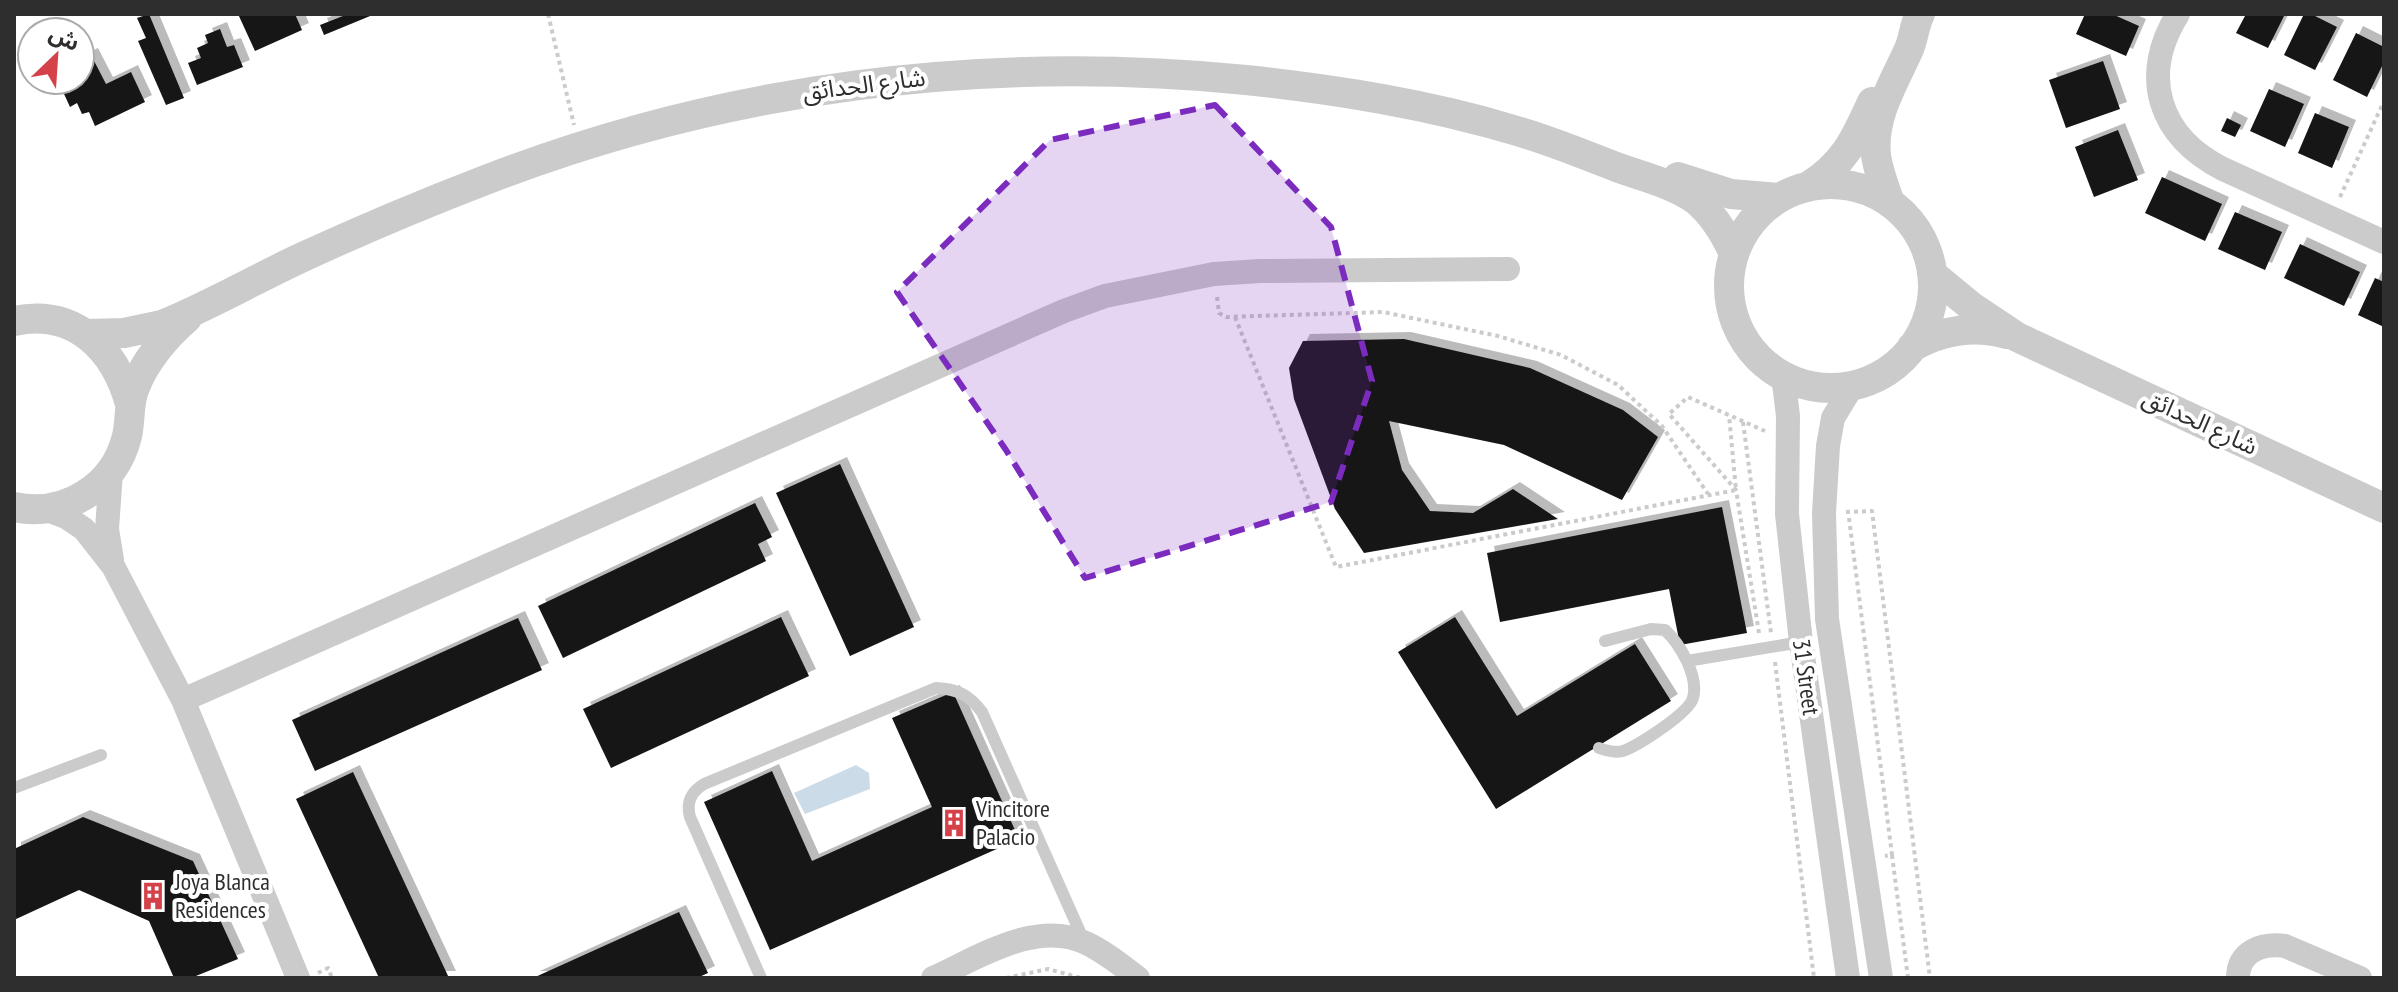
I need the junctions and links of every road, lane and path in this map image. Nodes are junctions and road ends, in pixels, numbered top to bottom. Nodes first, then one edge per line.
1 (548, 14) edge
2 (2178, 14) edge
3 (1917, 21) edge
4 (2384, 101) edge
5 (1562, 146) junction
6 (579, 147) junction
7 (1809, 186) junction
8 (1779, 198) junction
9 (1890, 203) junction
10 (2331, 217) junction
11 (2384, 242) edge
12 (1734, 254) junction
13 (1508, 269) dead end
14 (1214, 274) junction
15 (1932, 274) junction
16 (197, 309) junction
17 (22, 316) edge
18 (1235, 317) junction
19 (86, 334) junction
20 (2017, 337) junction
21 (1912, 347) junction
22 (1783, 375) junction
23 (1853, 385) junction
24 (130, 404) junction
25 (1729, 415) junction
26 (1743, 422) junction
27 (1789, 442) junction
28 (111, 472) junction
29 (1736, 490) junction
30 (1708, 495) junction
31 (14, 507) edge
32 (2384, 508) edge
33 (45, 509) junction
34 (1836, 513) junction
35 (113, 566) junction
36 (1605, 641) dead end
37 (1801, 642) junction
38 (1767, 648) junction
39 (1687, 661) junction
40 (183, 700) junction
41 (1599, 748) dead end
42 (101, 755) dead end
43 (14, 788) edge
44 (1892, 855) junction
45 (1863, 858) junction
46 (1084, 941) junction
47 (298, 978) edge
48 (761, 978) edge
49 (933, 978) edge
50 (1006, 978) edge
51 (1081, 978) edge
52 (1138, 978) edge
53 (1814, 978) edge
54 (1848, 978) edge
55 (1881, 978) edge
56 (1908, 978) edge
57 (1930, 978) edge
58 (2238, 978) edge
59 (2360, 978) edge

1 - 6 path
2 - 10 street
3 - 7 street
3 - 9 street
4 - 10 path
5 - 6 street, شارع الحدائق
5 - 8 street
5 - 12 street
6 - 16 street, شارع الحدائق
7 - 8 street
7 - 9 street
8 - 12 street
9 - 15 street
10 - 11 street
12 - 22 street
13 - 14 street
14 - 18 path
14 - 40 street
15 - 20 street
15 - 21 street
16 - 19 street, شارع الحدائق
16 - 24 street
17 - 19 street
18 - 30 path
18 - 30 path
19 - 24 street
20 - 21 street
20 - 32 street, شارع الحدائق
21 - 23 street
22 - 23 street
22 - 27 street, 31 Street
23 - 34 street, 31 Street
24 - 28 street
25 - 26 path
25 - 29 path
25 - 29 path
26 - 27 path
26 - 38 path
27 - 37 street, 31 Street
28 - 33 street
28 - 35 street
29 - 30 path
29 - 38 path
31 - 33 street
33 - 35 street
34 - 44 path
34 - 45 street, 31 Street
34 - 57 path
35 - 40 street
36 - 39 lane
37 - 38 lane
37 - 54 street, 31 Street
38 - 39 lane
38 - 53 path
39 - 41 lane
40 - 47 street
42 - 43 lane
44 - 45 path
44 - 56 path
45 - 55 street, 31 Street
46 - 48 lane
46 - 49 street
46 - 52 street
50 - 51 path
58 - 59 street

